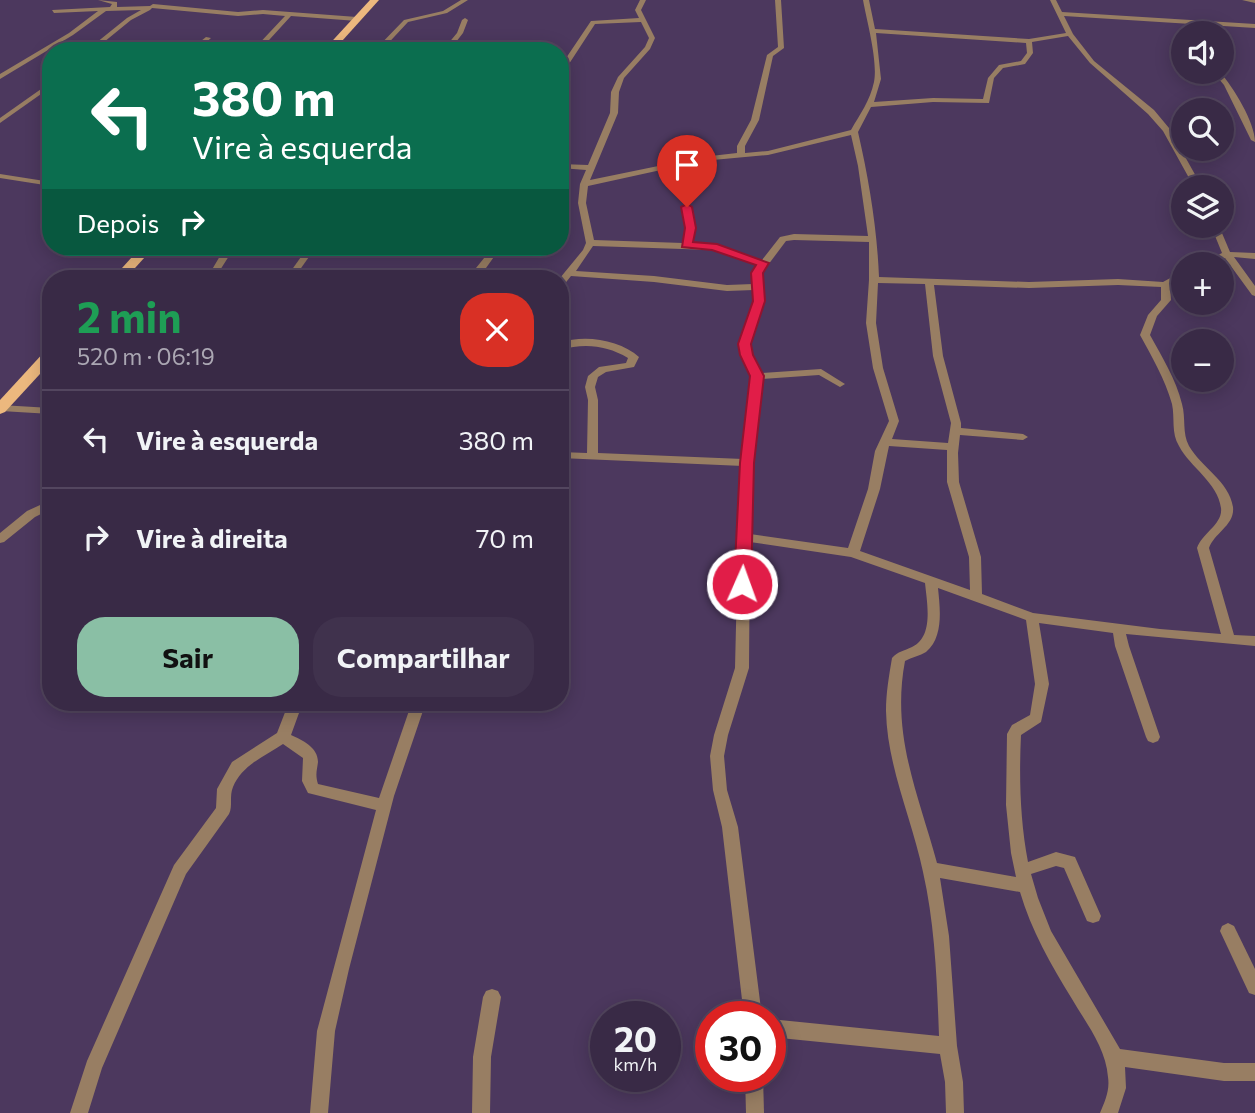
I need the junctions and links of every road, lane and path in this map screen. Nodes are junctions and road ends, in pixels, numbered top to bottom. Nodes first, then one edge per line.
1 (101, 0) edge
2 (165, 0) edge
3 (375, 0) edge
4 (465, 0) edge
5 (643, 0) edge
6 (778, 0) edge
7 (866, 0) edge
8 (1053, 0) edge
9 (1245, 0) edge
10 (1255, 1) edge
11 (151, 7) junction
12 (113, 9) junction
13 (104, 10) junction
14 (54, 11) dead end
15 (1059, 14) junction
16 (289, 15) junction
17 (357, 19) junction
18 (465, 20) dead end
19 (644, 20) junction
20 (1171, 21) edge
21 (1234, 25) edge
22 (1255, 26) edge
23 (873, 31) junction
24 (1070, 34) junction
25 (208, 38) dead end
26 (1029, 41) junction
27 (58, 42) edge
28 (100, 42) edge
29 (203, 42) edge
30 (264, 42) edge
31 (336, 42) edge
32 (386, 42) edge
33 (452, 42) edge
34 (42, 52) edge
35 (569, 60) edge
36 (0, 77) edge
37 (1227, 84) edge
38 (42, 91) edge
39 (867, 105) junction
40 (0, 121) edge
41 (854, 132) junction
42 (1255, 140) edge
43 (741, 156) junction
44 (569, 166) edge
45 (592, 167) junction
46 (1191, 175) edge
47 (0, 176) edge
48 (42, 183) edge
49 (584, 184) junction
50 (687, 207) dead end
51 (873, 239) junction
52 (590, 243) junction
53 (687, 245) junction
54 (1234, 254) edge
55 (140, 256) edge
56 (1255, 256) edge
57 (763, 263) junction
58 (1234, 264) edge
59 (126, 270) edge
60 (569, 273) joint
61 (874, 280) junction
62 (1171, 281) edge
63 (929, 283) junction
64 (1165, 285) junction
65 (758, 287) junction
66 (1255, 293) edge
67 (569, 344) edge
68 (42, 363) edge
69 (757, 376) junction
70 (840, 384) dead end
71 (1, 408) edge
72 (42, 410) edge
73 (956, 430) junction
74 (1023, 437) dead end
75 (885, 442) junction
76 (953, 446) junction
77 (569, 455) edge
78 (592, 456) junction
79 (747, 463) junction
80 (42, 508) edge
81 (744, 537) junction
82 (0, 539) edge
83 (853, 553) junction
84 (931, 583) junction
85 (976, 597) junction
86 (1032, 617) junction
87 (1119, 629) junction
88 (1229, 640) junction
89 (1255, 641) edge
90 (293, 711) edge
91 (416, 711) edge
92 (283, 737) junction
93 (1153, 737) dead end
94 (385, 806) junction
95 (930, 869) junction
96 (1026, 878) junction
97 (1093, 916) dead end
98 (1228, 931) dead end
99 (1255, 988) edge
100 (492, 997) dead end
101 (751, 1001) edge
102 (786, 1030) edge
103 (948, 1046) junction
104 (1113, 1058) junction
105 (1255, 1072) edge
106 (754, 1092) edge
107 (79, 1113) edge
108 (318, 1113) edge
109 (481, 1113) edge
110 (755, 1113) edge
111 (955, 1113) edge
112 (1110, 1113) edge

1 - 12 street
2 - 11 street
3 - 17 main road
4 - 32 street
5 - 19 street
6 - 43 street
7 - 23 street
8 - 15 street
9 - 10 street
11 - 12 street
11 - 16 street
11 - 28 street
12 - 13 street
13 - 14 street
13 - 27 street
15 - 20 street
15 - 24 street
16 - 17 street
16 - 30 street
17 - 31 main road
18 - 33 street
19 - 35 street
19 - 45 street
21 - 22 street
23 - 26 street
23 - 39 street
24 - 26 street
24 - 46 street
25 - 29 street
26 - 39 street
34 - 36 street
37 - 42 street
38 - 40 street
39 - 41 street
41 - 43 street
41 - 51 street
43 - 49 street
44 - 45 street
45 - 49 street
47 - 48 street
49 - 52 street
50 - 53 street
51 - 57 street
51 - 61 street
52 - 53 street
52 - 60 street
53 - 57 street
54 - 56 street
55 - 59 main road
57 - 65 street
58 - 66 street
60 - 65 street
61 - 63 street
61 - 75 street
62 - 64 street
63 - 64 street
63 - 73 street
64 - 88 street
65 - 69 street
67 - 78 street
68 - 71 main road
69 - 70 street
69 - 79 street
71 - 72 street
73 - 74 street
73 - 76 street
75 - 76 street
75 - 83 street
76 - 85 street
77 - 78 street
78 - 79 street
79 - 81 street
80 - 82 street
81 - 83 street
81 - 101 street
83 - 84 street
84 - 85 street
84 - 95 street
85 - 86 street
86 - 87 street
86 - 96 street
87 - 88 street
87 - 93 street
88 - 89 street
90 - 92 street
91 - 94 street
92 - 94 street
92 - 107 street
94 - 108 street
95 - 96 street
95 - 103 street
96 - 97 street
96 - 104 street
98 - 99 street
100 - 109 street
102 - 103 street
103 - 111 street
104 - 105 street
104 - 112 street
106 - 110 street

